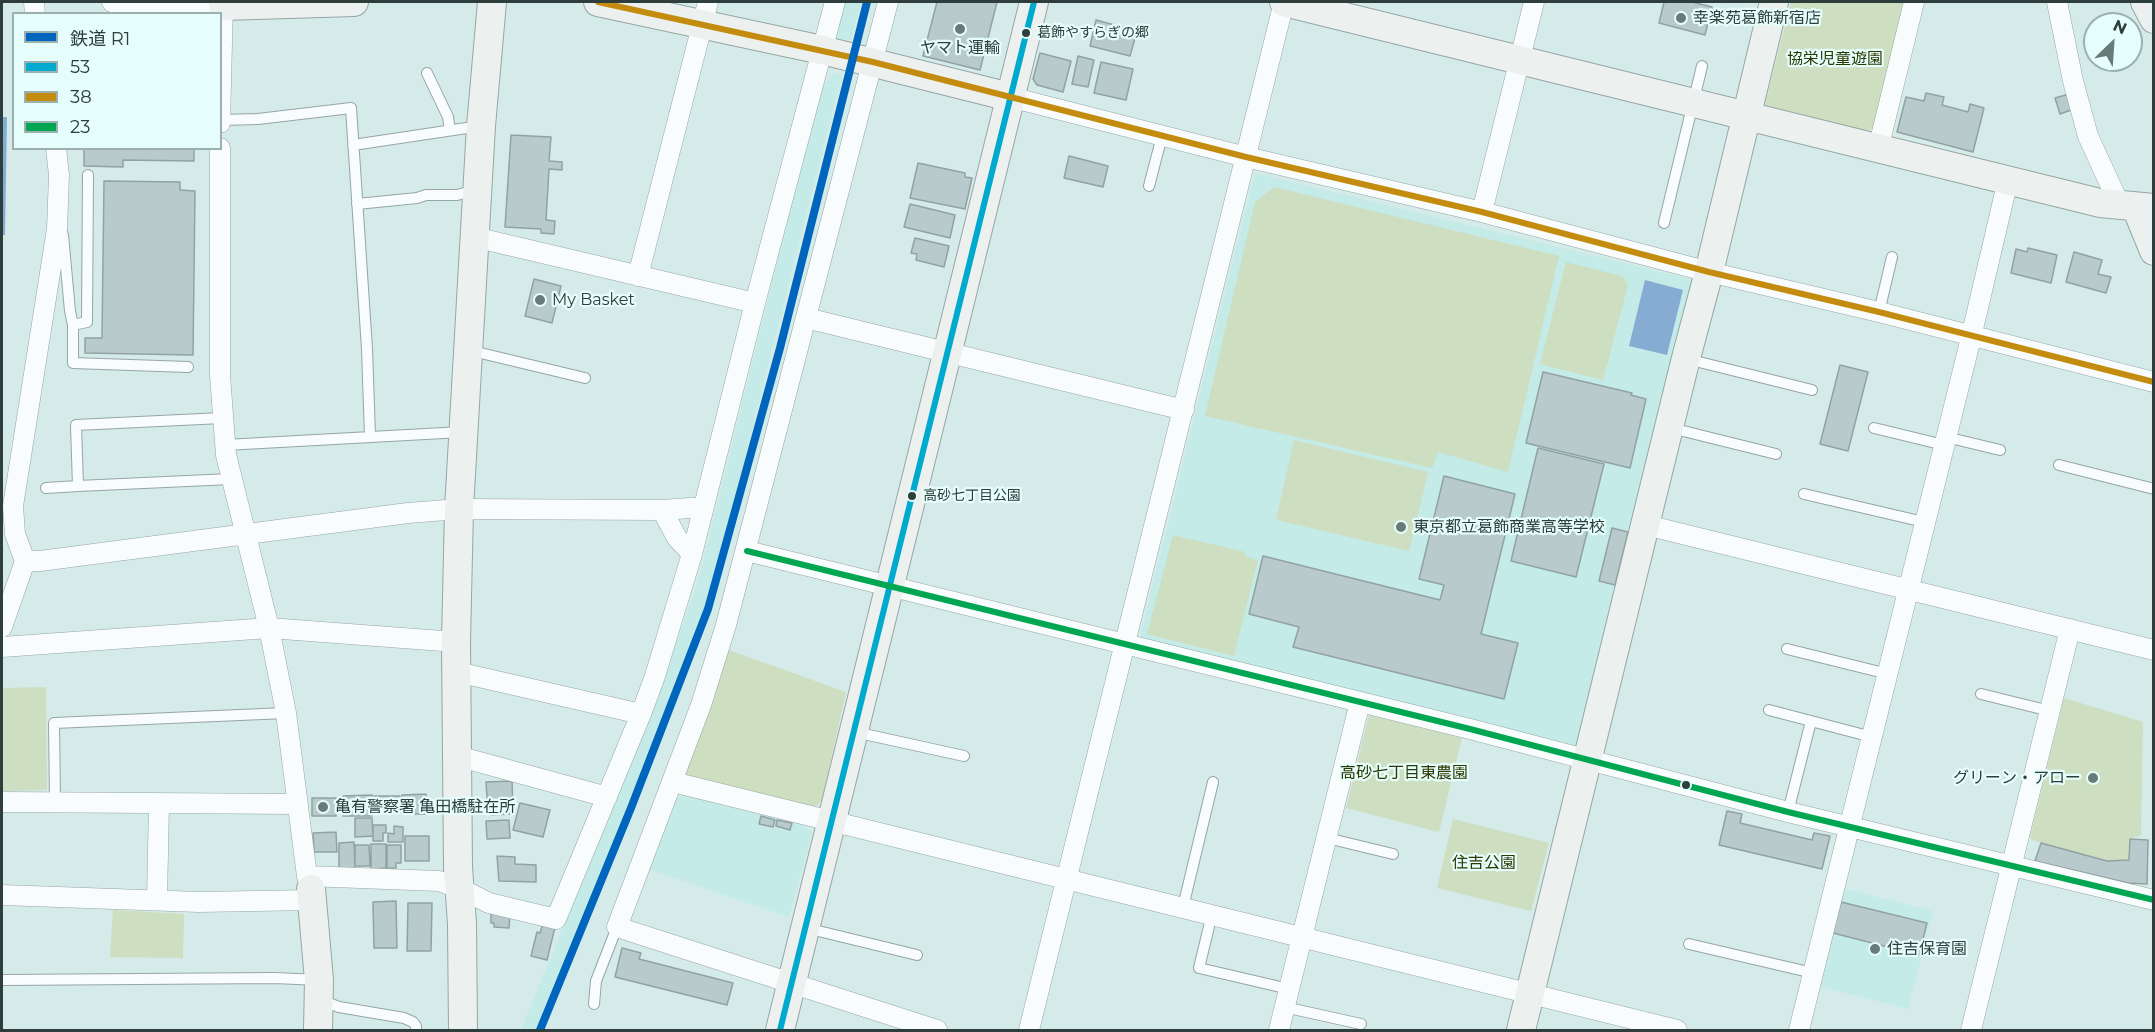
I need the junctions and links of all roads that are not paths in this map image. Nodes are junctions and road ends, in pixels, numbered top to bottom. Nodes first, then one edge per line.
1 (112, 2) edge
2 (333, 2) edge
3 (354, 2) edge
4 (492, 2) edge
5 (598, 2) edge
6 (835, 2) edge
7 (888, 2) edge
8 (1035, 2) edge
9 (1284, 2) edge
10 (1534, 2) edge
11 (1774, 2) edge
12 (1914, 2) edge
13 (2057, 2) edge
14 (2145, 2) edge
15 (223, 5) edge
16 (705, 13) edge
17 (2154, 19) edge
18 (222, 44) edge
19 (822, 50) junction
20 (1520, 59) junction
21 (873, 62) junction
22 (1702, 66) dead end
23 (427, 73) dead end
24 (1010, 98) junction
25 (1693, 104) junction
26 (1747, 117) junction
27 (222, 122) edge
28 (481, 126) junction
29 (450, 130) junction
30 (1162, 136) junction
31 (353, 145) junction
32 (1878, 149) junction
33 (56, 150) edge
34 (220, 150) edge
35 (1246, 157) junction
36 (88, 176) dead end
37 (2008, 180) junction
38 (1149, 186) dead end
39 (477, 190) junction
40 (357, 204) junction
41 (2136, 207) edge
42 (1482, 212) junction
43 (1664, 223) dead end
44 (57, 229) junction
45 (474, 237) junction
46 (2154, 251) edge
47 (1892, 257) dead end
48 (1709, 272) junction
49 (638, 276) junction
50 (755, 303) junction
51 (1879, 312) junction
52 (806, 318) junction
53 (73, 325) junction
54 (1971, 336) junction
55 (468, 350) junction
56 (948, 352) junction
57 (1686, 358) junction
58 (188, 367) dead end
59 (585, 378) dead end
60 (2154, 382) edge
61 (1812, 390) dead end
62 (1184, 410) junction
63 (222, 418) junction
64 (1670, 427) junction
65 (1874, 428) dead end
66 (463, 432) junction
67 (370, 436) junction
68 (1945, 441) junction
69 (225, 445) junction
70 (2000, 450) dead end
71 (1776, 454) dead end
72 (2060, 465) dead end
73 (231, 479) junction
74 (78, 486) junction
75 (46, 488) dead end
76 (2154, 489) edge
77 (1804, 494) dead end
78 (704, 507) junction
79 (459, 509) junction
80 (662, 510) junction
81 (1924, 522) junction
82 (1646, 525) junction
83 (245, 534) junction
84 (747, 551) junction
85 (692, 554) junction
86 (25, 561) junction
87 (890, 586) junction
88 (1908, 591) junction
89 (2, 627) edge
90 (269, 628) junction
91 (2070, 630) junction
92 (456, 642) junction
93 (1126, 644) junction
94 (2, 647) edge
95 (1787, 649) dead end
96 (2154, 650) edge
97 (457, 672) junction
98 (1888, 674) junction
99 (1981, 694) dead end
100 (1360, 702) junction
101 (1769, 710) dead end
102 (2050, 711) junction
103 (286, 713) junction
104 (642, 714) junction
105 (1811, 721) junction
106 (855, 732) junction
107 (1872, 737) junction
108 (457, 756) junction
109 (964, 756) dead end
110 (1588, 760) junction
111 (673, 782) junction
112 (1212, 782) dead end
113 (607, 797) junction
114 (2, 802) edge
115 (55, 802) junction
116 (159, 804) junction
117 (298, 804) junction
118 (1788, 812) junction
119 (832, 822) junction
120 (1850, 826) junction
121 (1327, 838) junction
122 (1393, 854) dead end
123 (2012, 865) junction
124 (1067, 879) junction
125 (310, 888) junction
126 (459, 888) junction
127 (2, 895) edge
128 (157, 900) junction
129 (2154, 900) edge
130 (1183, 907) junction
131 (1212, 914) junction
132 (617, 927) junction
133 (805, 928) junction
134 (1302, 936) junction
135 (1689, 944) dead end
136 (917, 955) dead end
137 (1813, 973) junction
138 (2, 980) edge
139 (792, 983) junction
140 (319, 990) junction
141 (1529, 993) junction
142 (1287, 998) junction
143 (594, 1004) dead end
144 (1361, 1024) dead end
145 (318, 1030) edge
146 (416, 1030) edge
147 (464, 1030) edge
148 (780, 1030) edge
149 (937, 1030) edge
150 (1029, 1030) edge
151 (1279, 1030) edge
152 (1521, 1030) edge
153 (1677, 1030) edge
154 (1799, 1030) edge
155 (1971, 1030) edge

1 - 15 street
2 - 3 street
2 - 15 street
4 - 28 street
5 - 16 street
6 - 19 street
7 - 21 street
8 - 24 street
9 - 20 street
9 - 35 street
10 - 20 street
11 - 26 street
12 - 32 street
13 - 41 street
14 - 17 street
15 - 18 street
16 - 19 street
16 - 49 street
19 - 21 street
19 - 50 street
20 - 25 street
20 - 42 street
21 - 24 street
21 - 52 street
22 - 25 lane
23 - 29 lane
24 - 30 street
24 - 56 street
25 - 26 street
25 - 43 lane
26 - 32 street
26 - 48 street
27 - 31 lane
28 - 29 lane
28 - 39 street
29 - 31 lane
30 - 35 street
30 - 38 lane
31 - 40 lane
32 - 37 street
33 - 44 street
34 - 63 street
35 - 42 street
35 - 62 street
36 - 53 lane
37 - 41 street
37 - 54 street
39 - 40 lane
39 - 45 street
40 - 67 lane
41 - 46 street
42 - 48 street
44 - 53 lane
44 - 86 street
45 - 49 street
45 - 55 street
47 - 51 lane
48 - 51 street
48 - 57 street
49 - 50 street
50 - 78 street
51 - 54 street
52 - 56 street
52 - 84 street
53 - 58 lane
54 - 60 street
54 - 68 street
55 - 59 lane
55 - 66 street
56 - 62 street
56 - 87 street
57 - 61 lane
57 - 64 street
62 - 93 street
63 - 69 street
63 - 74 lane
64 - 71 lane
64 - 82 street
65 - 68 lane
66 - 67 lane
66 - 79 street
67 - 69 lane
68 - 70 lane
68 - 81 street
69 - 73 street
72 - 76 lane
73 - 74 lane
73 - 83 street
74 - 75 lane
77 - 81 lane
78 - 80 street
78 - 85 street
79 - 80 street
79 - 83 street
79 - 92 street
80 - 85 street
81 - 88 street
82 - 88 street
82 - 110 street
83 - 86 street
83 - 90 street
84 - 87 street
84 - 111 street
85 - 104 street
86 - 89 street
87 - 93 street
87 - 106 street
88 - 91 street
88 - 98 street
90 - 92 street
90 - 94 street
90 - 103 street
91 - 96 street
91 - 102 street
92 - 97 street
93 - 100 street
93 - 124 street
95 - 98 lane
97 - 104 street
97 - 108 street
98 - 107 street
99 - 102 lane
100 - 110 street
100 - 121 street
101 - 105 lane
102 - 123 street
103 - 115 lane
103 - 117 street
104 - 113 street
105 - 107 lane
105 - 118 lane
106 - 109 lane
106 - 119 street
107 - 120 street
108 - 113 street
108 - 126 street
110 - 118 street
110 - 141 street
111 - 119 street
111 - 132 street
112 - 130 lane
113 - 126 street
114 - 115 street
115 - 116 street
116 - 117 street
116 - 128 street
117 - 125 street
118 - 120 street
119 - 124 street
119 - 133 street
120 - 123 street
120 - 137 street
121 - 122 lane
121 - 134 street
123 - 129 street
123 - 155 street
124 - 130 street
124 - 150 street
125 - 126 street
125 - 128 street
125 - 140 street
126 - 147 street
127 - 128 street
130 - 131 street
131 - 134 street
131 - 142 lane
132 - 139 street
132 - 143 lane
133 - 136 lane
133 - 139 street
134 - 141 street
134 - 142 street
135 - 137 lane
137 - 154 street
138 - 140 lane
139 - 148 street
139 - 149 street
140 - 145 street
140 - 146 lane
141 - 152 street
141 - 153 street
142 - 144 lane
142 - 151 street

